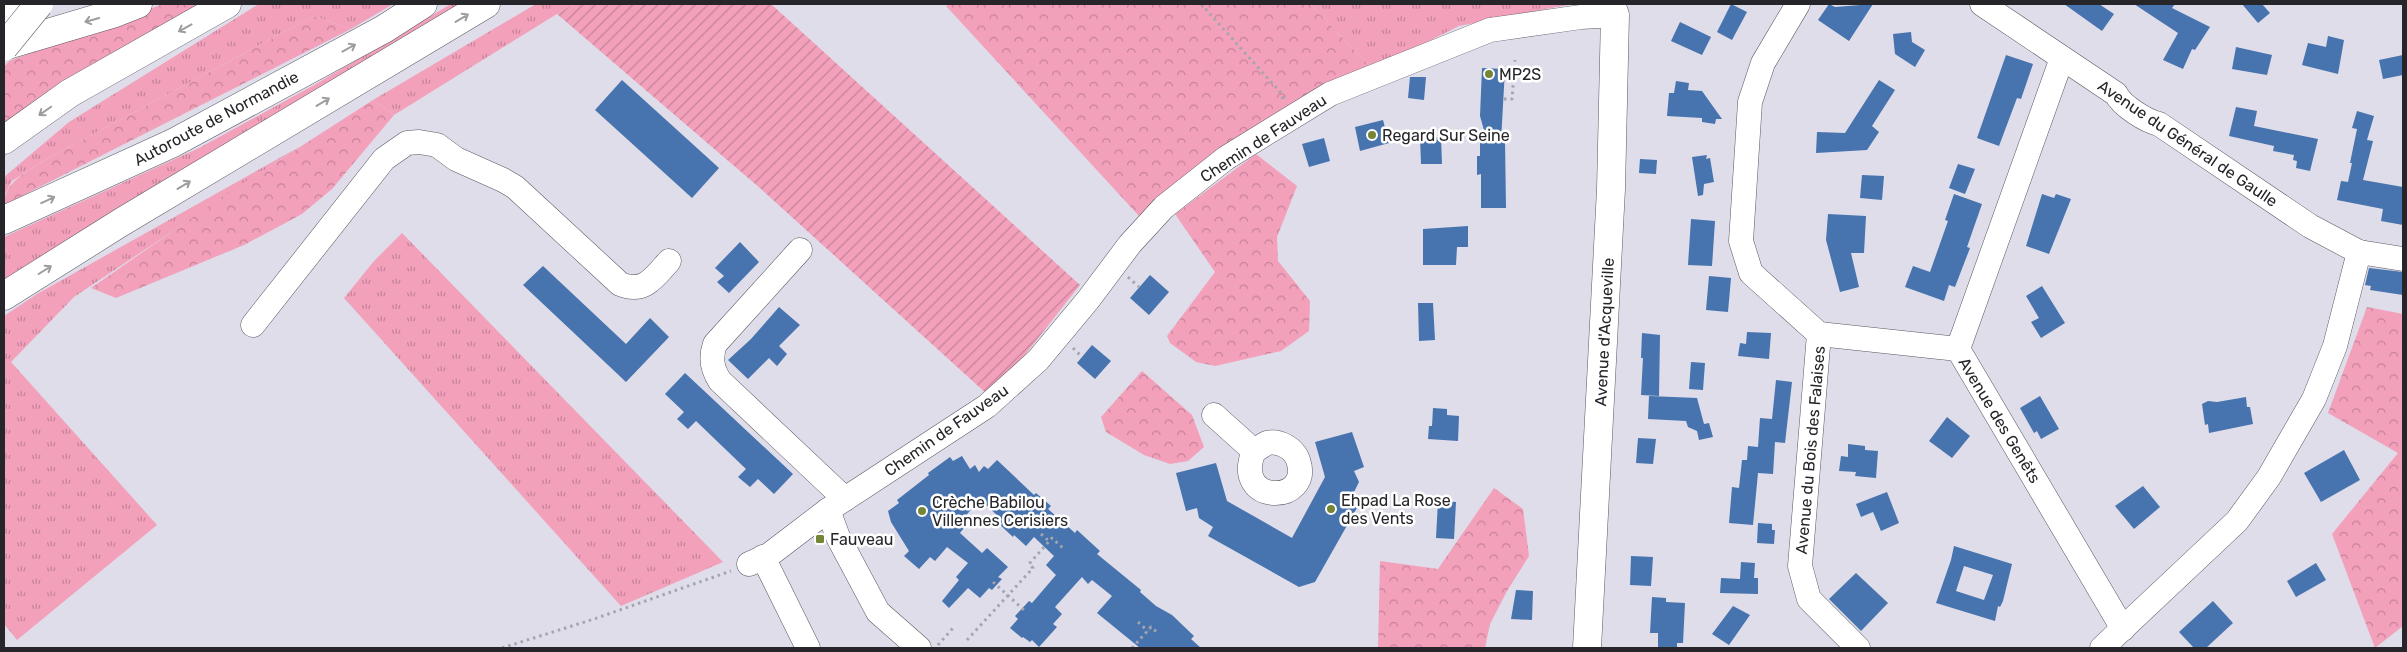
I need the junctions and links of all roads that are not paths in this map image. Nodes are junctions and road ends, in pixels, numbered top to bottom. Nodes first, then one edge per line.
1 (16, 4) edge
2 (40, 4) edge
3 (138, 4) edge
4 (227, 4) edge
5 (423, 4) edge
6 (486, 4) edge
7 (1798, 4) edge
8 (1982, 4) edge
9 (1615, 8) edge
10 (4, 18) edge
11 (4, 46) edge
12 (2062, 58) junction
13 (4, 140) edge
14 (4, 220) edge
15 (800, 250) dead end
16 (2358, 252) junction
17 (2403, 259) edge
18 (669, 261) dead end
19 (4, 296) edge
20 (253, 325) dead end
21 (1819, 334) junction
22 (1958, 349) junction
23 (1214, 415) dead end
24 (1254, 451) dead end
25 (837, 505) junction
26 (2123, 629) junction
27 (808, 648) edge
28 (928, 648) edge
29 (1587, 648) edge
30 (1858, 648) edge
31 (2102, 648) edge

1 - 10 main road
2 - 11 main road, bridge
3 -> 11 main road
4 -> 13 main road
14 -> 5 main road, Autoroute de Normandie
19 -> 6 main road
7 - 21 street, Avenue du Bois des Falaises
8 - 12 street, Avenue du Général de Gaulle
9 - 25 street, Chemin de Fauveau
9 - 29 main road, Avenue d'Acqueville
12 - 16 street, Avenue du Général de Gaulle
12 - 22 street, Avenue des Genêts
15 - 25 street
16 - 17 street, Avenue du Général de Gaulle
16 - 26 street
18 - 20 street
21 - 22 street
21 - 30 street, Avenue du Bois des Falaises
22 - 26 street, Avenue des Genêts
23 - 24 street
25 - 27 street, Chemin de Fauveau
25 - 28 street
26 - 31 street

